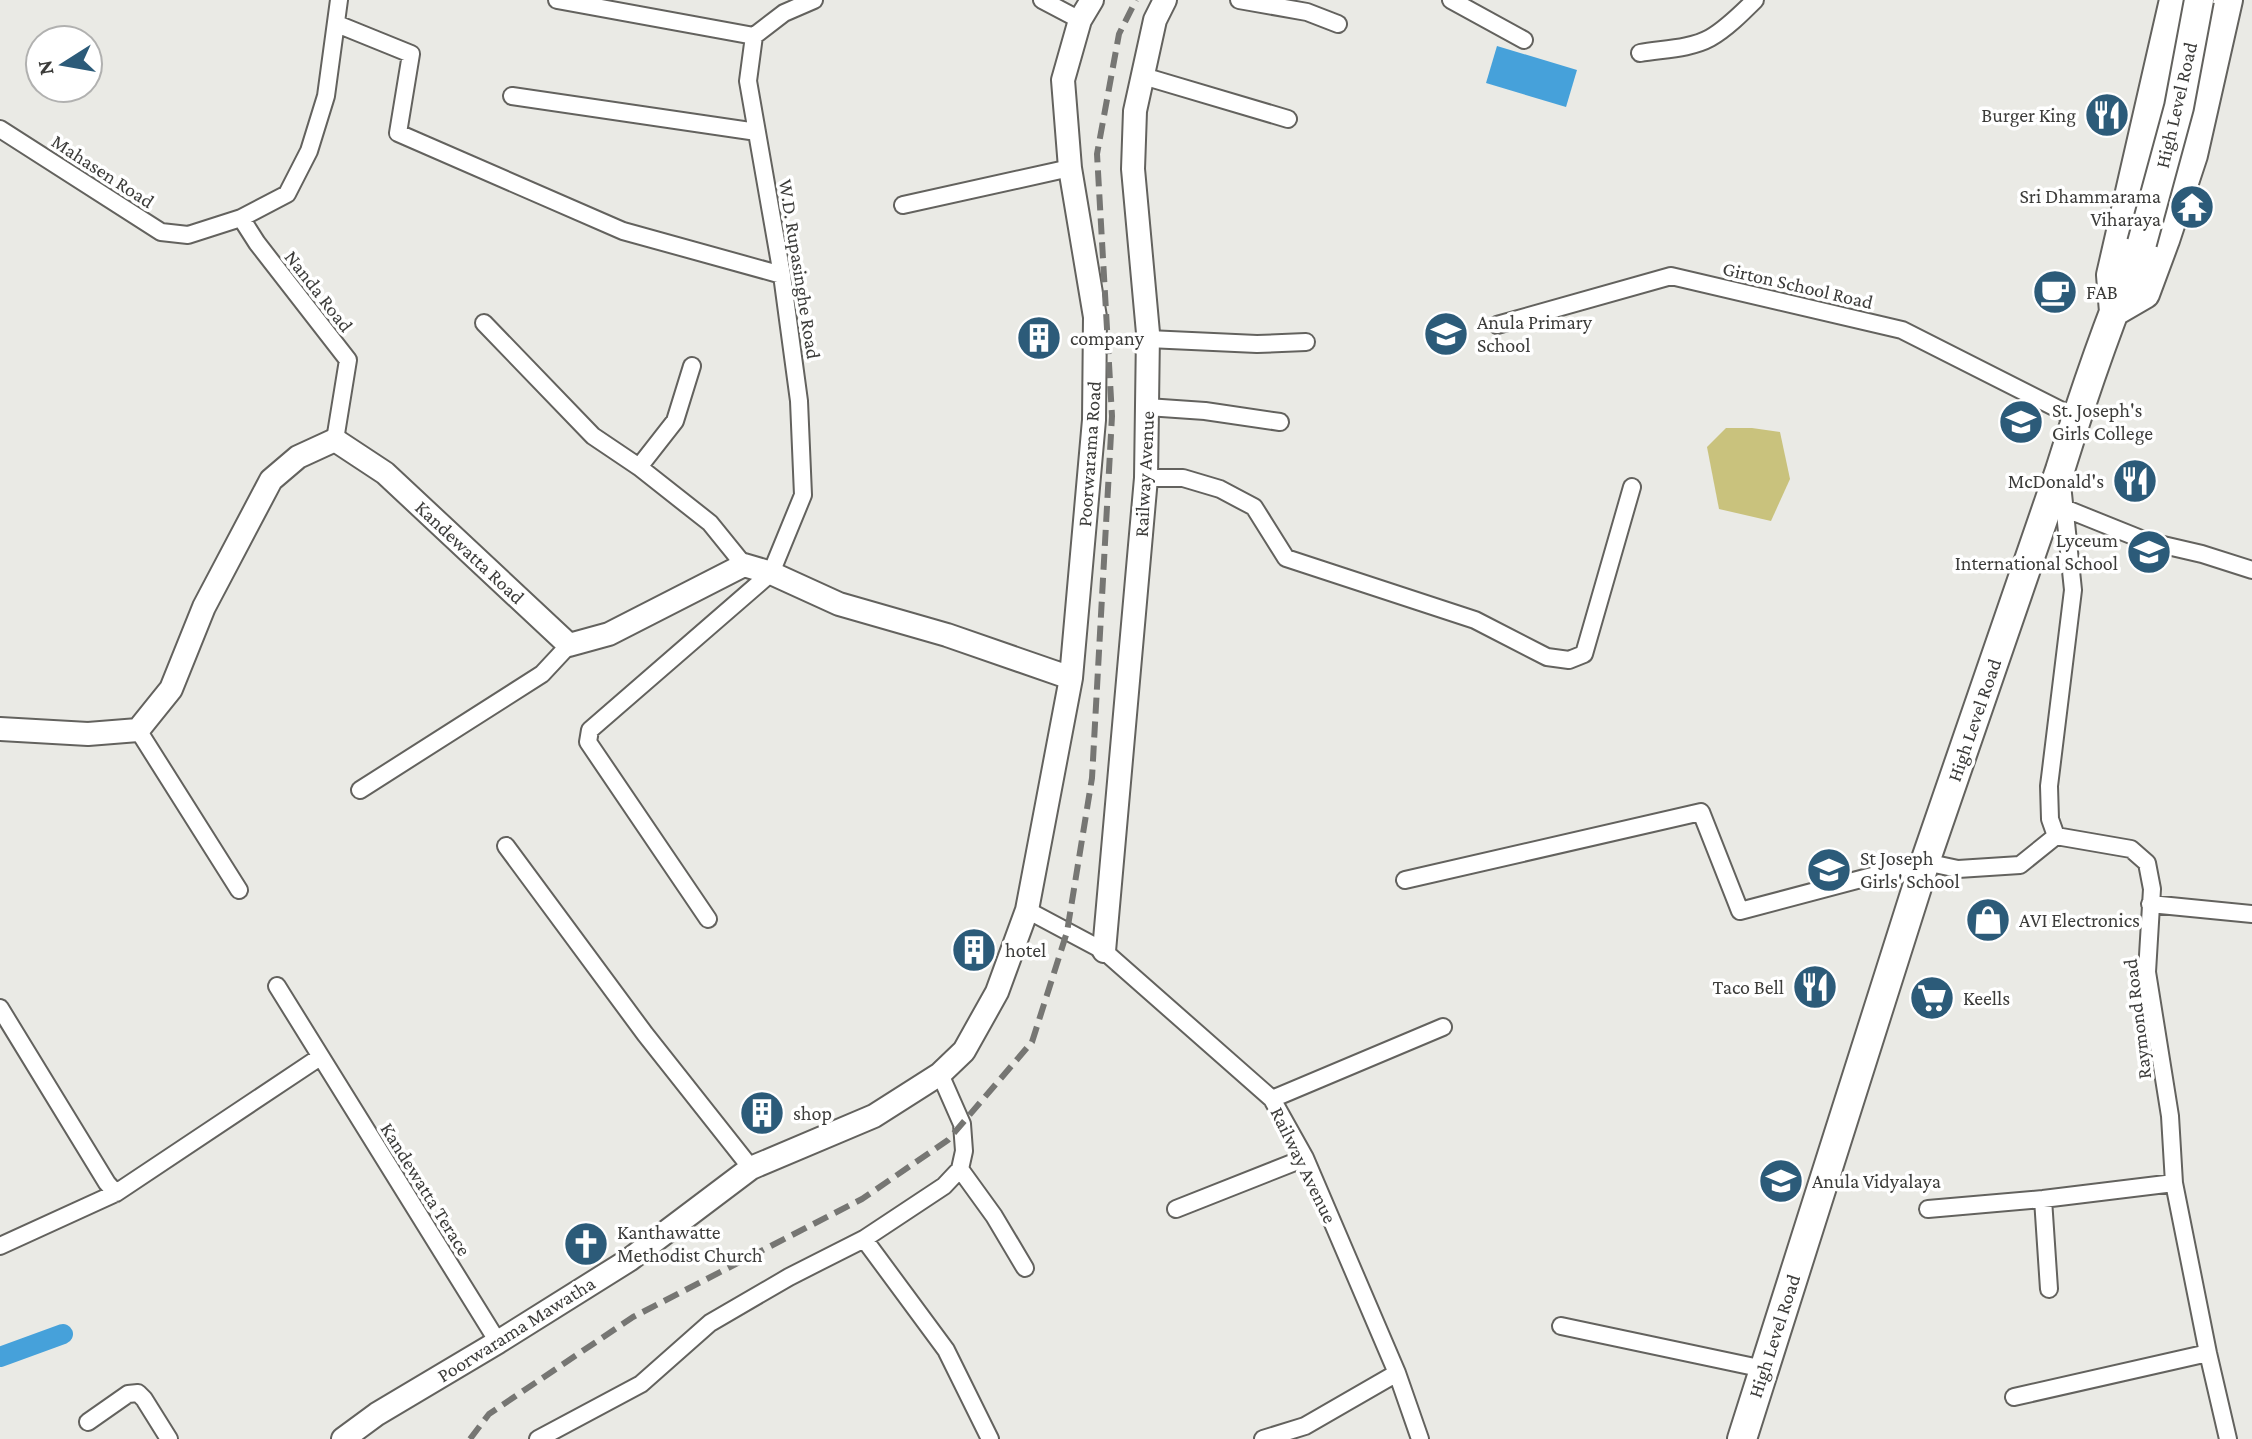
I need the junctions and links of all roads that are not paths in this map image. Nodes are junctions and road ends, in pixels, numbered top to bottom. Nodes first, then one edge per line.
1 (339, 0) edge
2 (557, 0) edge
3 (814, 0) edge
4 (1042, 0) edge
5 (1092, 0) edge
6 (1165, 0) edge
7 (1239, 0) edge
8 (1451, 0) edge
9 (1755, 0) edge
10 (2199, 0) edge
11 (2228, 0) edge
12 (2172, 13) edge
13 (1080, 20) junction
14 (337, 24) junction
15 (1338, 24) dead end
16 (754, 36) junction
17 (2221, 36) junction
18 (1524, 40) dead end
19 (1640, 53) dead end
20 (1143, 76) junction
21 (512, 96) dead end
22 (1288, 119) dead end
23 (0, 129) edge
24 (757, 132) junction
25 (1070, 168) junction
26 (903, 205) dead end
27 (241, 218) junction
28 (782, 275) junction
29 (2114, 312) junction
30 (484, 323) dead end
31 (1497, 325) dead end
32 (1148, 339) junction
33 (1306, 342) dead end
34 (692, 366) dead end
35 (1147, 407) junction
36 (2076, 418) junction
37 (1280, 422) dead end
38 (335, 440) junction
39 (639, 467) junction
40 (2060, 470) junction
41 (1146, 478) junction
42 (1632, 487) dead end
43 (2064, 508) junction
44 (744, 565) junction
45 (2252, 570) edge
46 (771, 573) junction
47 (569, 645) junction
48 (1071, 678) junction
49 (0, 729) edge
50 (138, 730) junction
51 (360, 790) dead end
52 (2056, 836) junction
53 (506, 846) dead end
54 (1925, 862) junction
55 (1405, 880) dead end
56 (239, 890) dead end
57 (2150, 904) junction
58 (1027, 910) junction
59 (2252, 914) edge
60 (708, 919) dead end
61 (1104, 951) junction
62 (277, 986) dead end
63 (0, 1008) edge
64 (1443, 1027) dead end
65 (320, 1057) junction
66 (940, 1074) junction
67 (1272, 1099) junction
68 (1305, 1158) junction
69 (751, 1168) junction
70 (960, 1169) junction
71 (2174, 1183) junction
72 (116, 1193) junction
73 (2043, 1199) junction
74 (1176, 1209) dead end
75 (1928, 1209) dead end
76 (864, 1239) junction
77 (0, 1246) edge
78 (1025, 1268) dead end
79 (2049, 1289) dead end
80 (1561, 1326) dead end
81 (498, 1342) junction
82 (2208, 1353) junction
83 (1764, 1369) junction
84 (1397, 1373) junction
85 (2014, 1397) dead end
86 (88, 1422) dead end
87 (169, 1439) edge
88 (343, 1439) edge
89 (538, 1439) edge
90 (990, 1439) edge
91 (1263, 1439) edge
92 (1420, 1439) edge
93 (1742, 1439) edge
94 (2228, 1439) edge

1 - 14 street
2 - 16 street
3 - 16 street
4 - 13 street
5 - 13 street, Poorwarama Road
6 - 20 street, Railway Avenue
7 - 15 street
8 - 18 street
9 - 19 street
10 - 29 highway, High Level Road, bridge
11 - 17 highway
12 - 17 highway
12 - 29 highway
13 - 25 street, Poorwarama Road
14 - 27 street
14 - 28 street
16 - 24 street, W.D. Rupasinghe Road
17 - 29 highway
20 - 22 street
20 - 32 street, Railway Avenue
21 - 24 street
23 - 27 street, Mahasen Road
24 - 28 street, W.D. Rupasinghe Road
25 - 26 street
25 - 48 street, Poorwarama Road
27 - 38 street, Nanda Road
28 - 46 street, W.D. Rupasinghe Road
29 - 36 highway, High Level Road
30 - 39 street
31 - 36 street, Girton School Road
32 - 33 street
32 - 35 street, Railway Avenue
34 - 39 street
35 - 37 street
35 - 41 street, Railway Avenue
36 - 40 highway, High Level Road
38 - 47 street, Kandewatta Road
38 - 50 street
39 - 44 street
40 - 43 street
40 - 54 highway, High Level Road
41 - 42 street
41 - 61 street, Railway Avenue
43 - 45 street
43 - 52 street
44 - 46 street
44 - 47 street
46 - 48 street
46 - 60 street
47 - 51 street
48 - 58 street, Poorwarama Road
49 - 50 street
50 - 56 street
52 - 54 street
52 - 57 street, Raymond Road
53 - 69 street
54 - 55 street
54 - 83 highway, High Level Road
57 - 59 street
57 - 71 street, Raymond Road
58 - 61 street, Railway Avenue
58 - 66 street, Poorwarama Mawatha
61 - 67 street, Railway Avenue
62 - 65 street, Kandewatta Terace
63 - 72 street
64 - 67 street
65 - 72 street
65 - 81 street, Kandewatta Terace
66 - 69 street, Poorwarama Mawatha
66 - 70 street
67 - 68 street, Railway Avenue
68 - 74 street
68 - 84 street, Railway Avenue
69 - 81 street, Poorwarama Mawatha
70 - 76 street
70 - 78 street
71 - 73 street
71 - 82 street, Raymond Road
72 - 77 street
73 - 75 street
73 - 79 street
76 - 89 street
76 - 90 street
80 - 83 street
81 - 88 street, Poorwarama Mawatha
82 - 85 street
82 - 94 street, Raymond Road
83 - 93 highway, High Level Road
84 - 91 street
84 - 92 street, Railway Avenue
86 - 87 street

